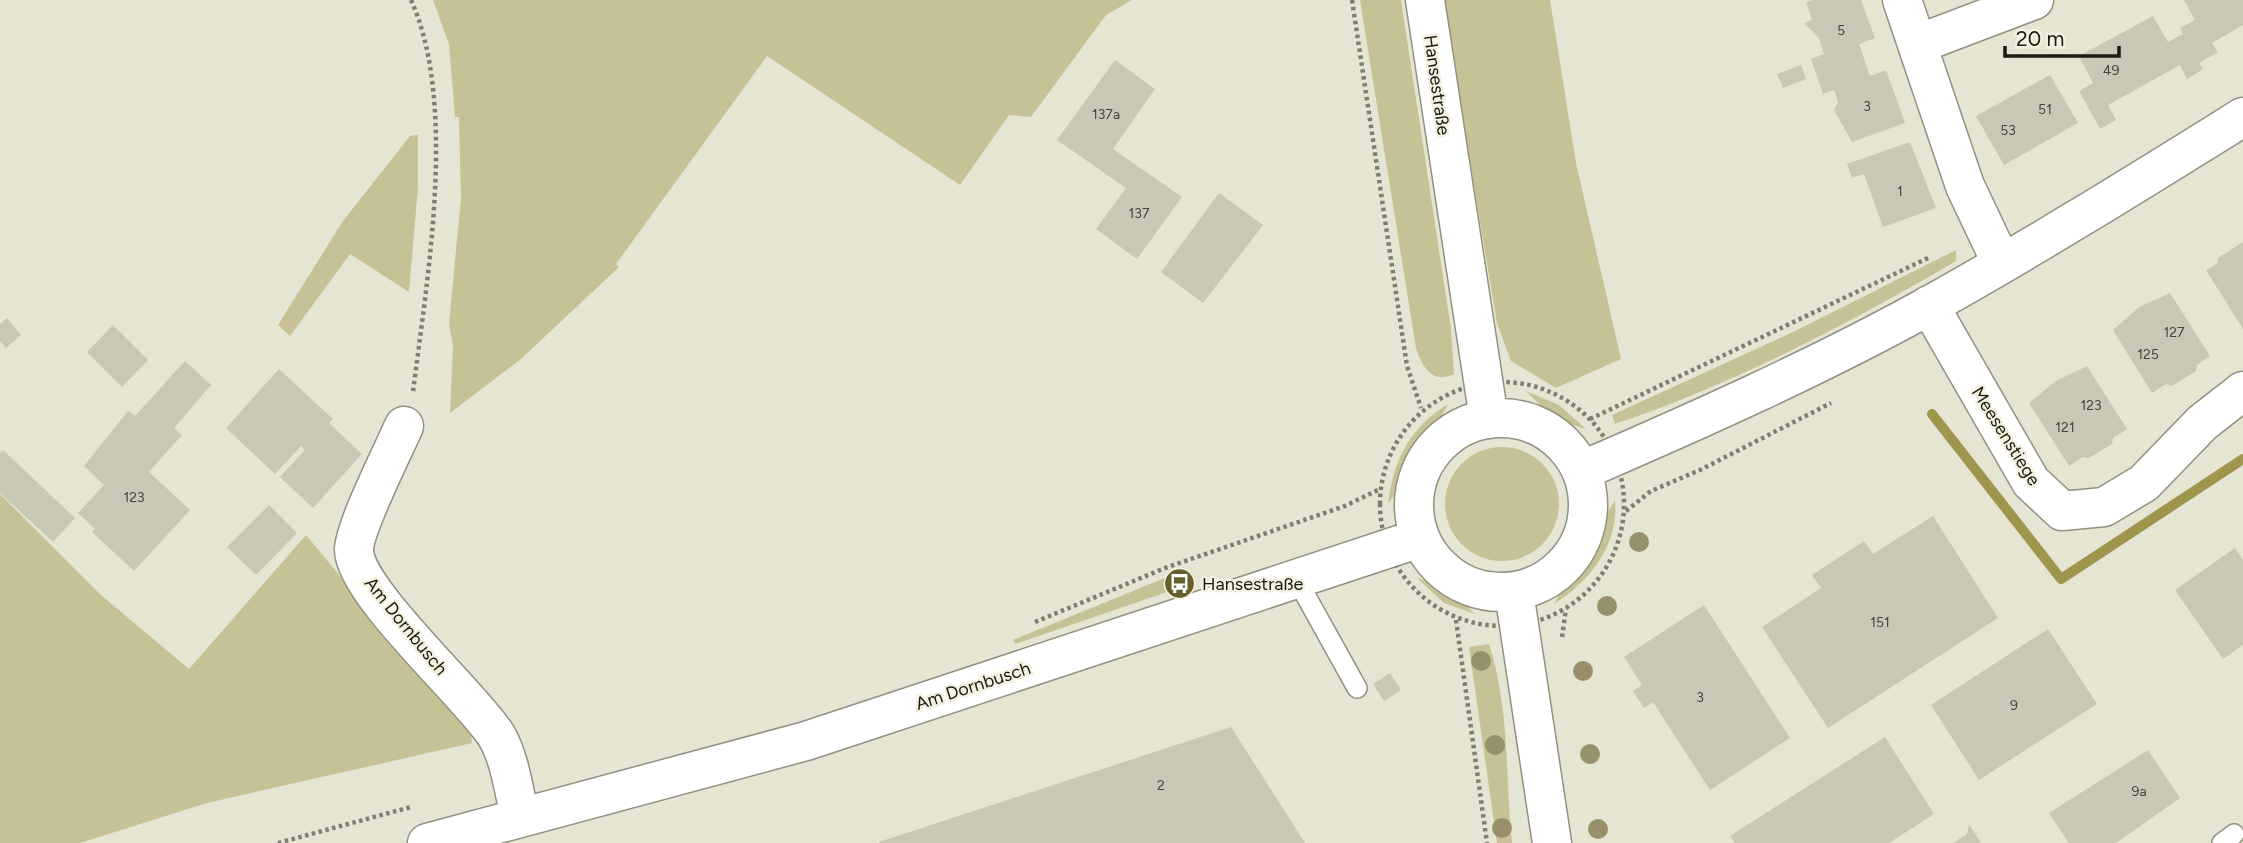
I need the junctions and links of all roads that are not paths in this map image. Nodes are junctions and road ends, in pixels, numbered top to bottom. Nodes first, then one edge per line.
1 (1425, 0) edge
2 (1902, 0) edge
3 (2034, 0) edge
4 (1918, 44) junction
5 (2243, 117) edge
6 (1993, 246) junction
7 (1929, 305) junction
8 (2243, 391) edge
9 (1489, 419) junction
10 (404, 426) road end
11 (1581, 471) junction
12 (1420, 538) junction
13 (1297, 580) junction
14 (1514, 592) junction
15 (1357, 688) dead end
16 (520, 817) junction
17 (427, 843) edge
18 (1552, 843) edge

1 - 9 street, Hansestraße
2 - 4 street
3 - 4 street
4 - 6 street
5 - 6 street
6 - 7 street
7 - 8 street, Meesenstiege
7 - 11 street
9 - 11 street
9 - 12 street
10 - 16 street, Am Dornbusch
11 - 14 street
12 - 13 street, Am Dornbusch
12 - 14 street
13 - 15 lane
13 - 16 street, Am Dornbusch
14 - 18 street
16 - 17 street, Am Dornbusch

